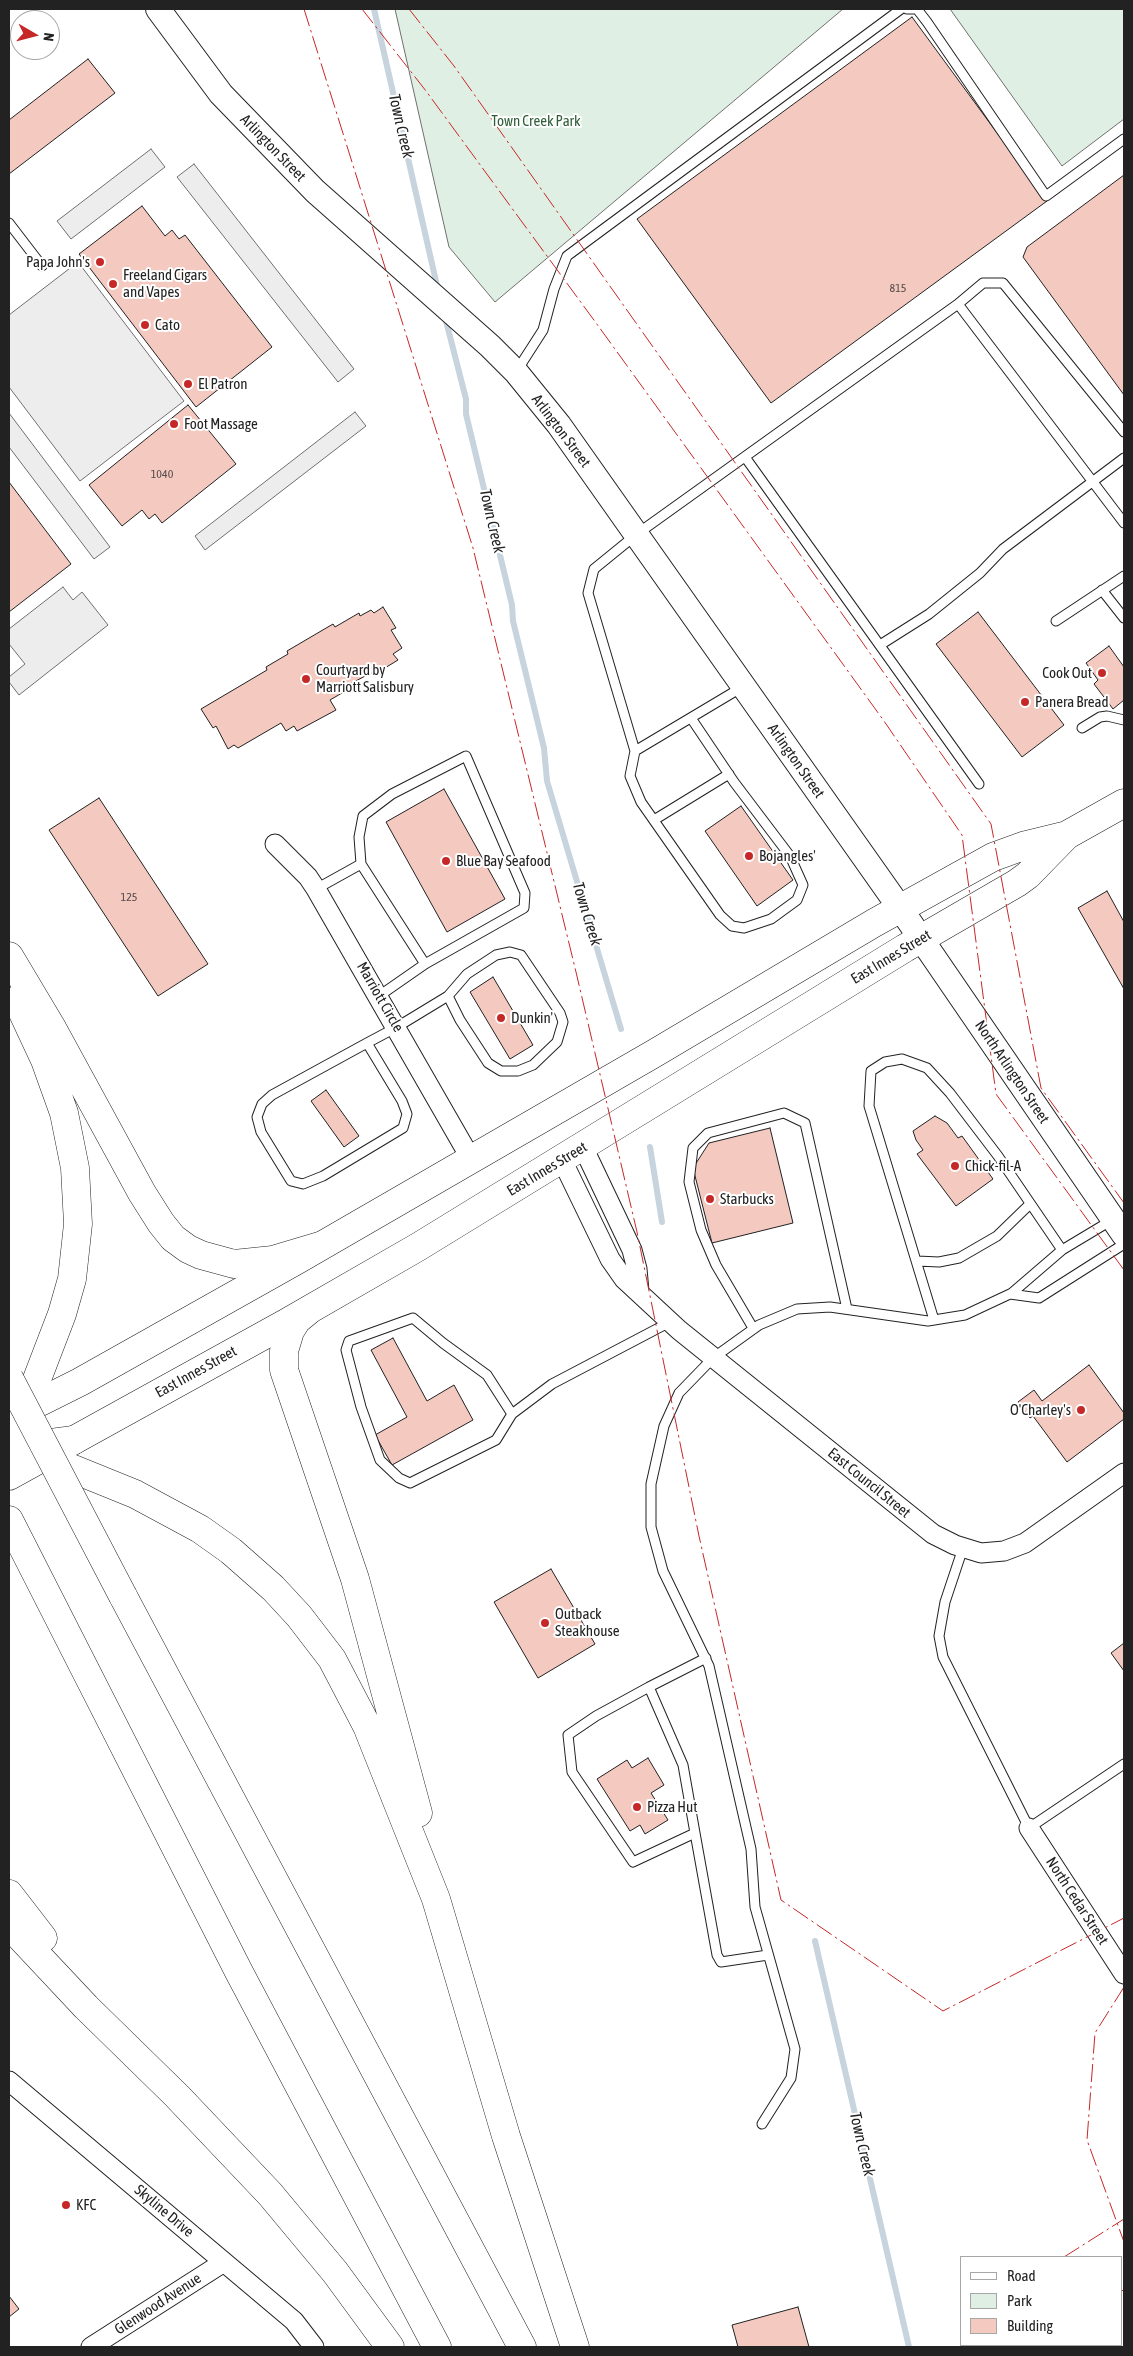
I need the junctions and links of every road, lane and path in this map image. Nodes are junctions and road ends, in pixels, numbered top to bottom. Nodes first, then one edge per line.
1 (158, 9) edge
2 (901, 9) edge
3 (907, 9) edge
4 (1124, 139) edge
5 (9, 223) edge
6 (42, 266) dead end
7 (958, 304) junction
8 (516, 372) junction
9 (1124, 432) edge
10 (745, 457) junction
11 (1124, 458) edge
12 (1093, 482) junction
13 (1124, 523) edge
14 (637, 534) junction
15 (1124, 576) edge
16 (1102, 590) junction
17 (1124, 618) edge
18 (1056, 621) dead end
19 (880, 645) junction
20 (744, 686) junction
21 (691, 718) junction
22 (1124, 720) edge
23 (1082, 728) dead end
24 (635, 752) junction
25 (729, 774) junction
26 (979, 784) dead end
27 (1124, 803) edge
28 (654, 820) junction
29 (1067, 836) junction
30 (275, 844) dead end
31 (361, 864) junction
32 (316, 890) junction
33 (900, 908) junction
34 (921, 938) junction
35 (9, 956) edge
36 (425, 964) junction
37 (9, 984) edge
38 (379, 996) junction
39 (448, 996) junction
40 (397, 1027) junction
41 (367, 1043) junction
42 (572, 1154) junction
43 (471, 1159) junction
44 (1030, 1204) junction
45 (1119, 1227) edge
46 (1124, 1244) edge
47 (320, 1246) junction
48 (1062, 1250) junction
49 (916, 1261) junction
50 (1011, 1294) junction
51 (848, 1309) junction
52 (308, 1311) junction
53 (934, 1320) junction
54 (670, 1322) junction
55 (753, 1328) junction
56 (713, 1358) junction
57 (9, 1378) edge
58 (512, 1414) junction
59 (16, 1440) edge
60 (1124, 1473) edge
61 (9, 1476) edge
62 (9, 1520) edge
63 (963, 1548) junction
64 (706, 1658) junction
65 (649, 1687) junction
66 (1124, 1764) edge
67 (1029, 1828) junction
68 (696, 1833) junction
69 (9, 1894) edge
70 (9, 1925) edge
71 (768, 1955) junction
72 (459, 1972) junction
73 (1124, 1974) edge
74 (9, 2081) edge
75 (177, 2096) junction
76 (762, 2124) dead end
77 (224, 2262) junction
78 (91, 2347) edge
79 (314, 2347) edge
80 (390, 2347) edge
81 (437, 2347) edge
82 (522, 2347) edge
83 (575, 2347) edge

1 - 8 street, Arlington Street
2 - 8 lane
3 - 4 lane
5 - 6 lane
7 - 9 lane
7 - 10 lane
7 - 12 lane
8 - 14 street, Arlington Street
10 - 14 lane
10 - 19 lane
11 - 12 lane
12 - 13 lane
12 - 19 lane
14 - 20 street, Arlington Street
14 - 24 lane
15 - 16 lane
16 - 17 lane
16 - 18 lane
19 - 26 lane
20 - 21 lane
20 - 33 street, Arlington Street
21 - 24 lane
21 - 25 lane
22 - 23 lane
24 - 28 lane
25 - 28 lane
25 - 28 lane
27 - 29 main road, East Innes Street
29 - 33 main road, East Innes Street
29 - 34 main road, East Innes Street
30 - 32 street, Marriott Circle
31 - 32 lane
31 - 36 lane
31 - 36 lane
32 - 38 street, Marriott Circle
33 - 34 street, North Arlington Street
33 - 43 main road, East Innes Street
34 - 42 main road, East Innes Street
34 - 45 street, North Arlington Street
35 - 47 main road
36 - 38 lane
37 - 59 main road
38 - 40 street, Marriott Circle
39 - 39 lane
39 - 40 lane
40 - 41 lane
40 - 43 street, Marriott Circle
41 - 41 lane
42 - 52 main road, East Innes Street
42 - 54 street, East Council Street
43 - 47 main road, East Innes Street
44 - 48 lane
44 - 49 lane
44 - 49 lane
45 - 48 lane
46 - 50 lane
47 - 59 main road, East Innes Street
48 - 50 lane
49 - 53 lane
50 - 53 lane
51 - 53 lane
51 - 55 lane
51 - 55 lane
52 - 59 main road, East Innes Street
52 - 72 main road
54 - 56 street, East Council Street
54 - 58 lane
55 - 56 lane
56 - 63 street, East Council Street
56 - 64 lane
57 - 82 main road, bridge
58 - 58 lane
59 - 61 main road, East Innes Street
59 - 72 main road
60 - 63 street, East Council Street
62 - 81 main road
63 - 67 lane
64 - 65 lane
64 - 71 lane
65 - 68 lane
65 - 68 lane
66 - 67 lane
67 - 73 street, North Cedar Street
68 - 71 lane
69 - 75 main road
70 - 75 main road
71 - 76 lane
72 - 83 main road
74 - 77 street, Skyline Drive
75 - 80 main road
77 - 78 street, Glenwood Avenue
77 - 79 street, Skyline Drive

